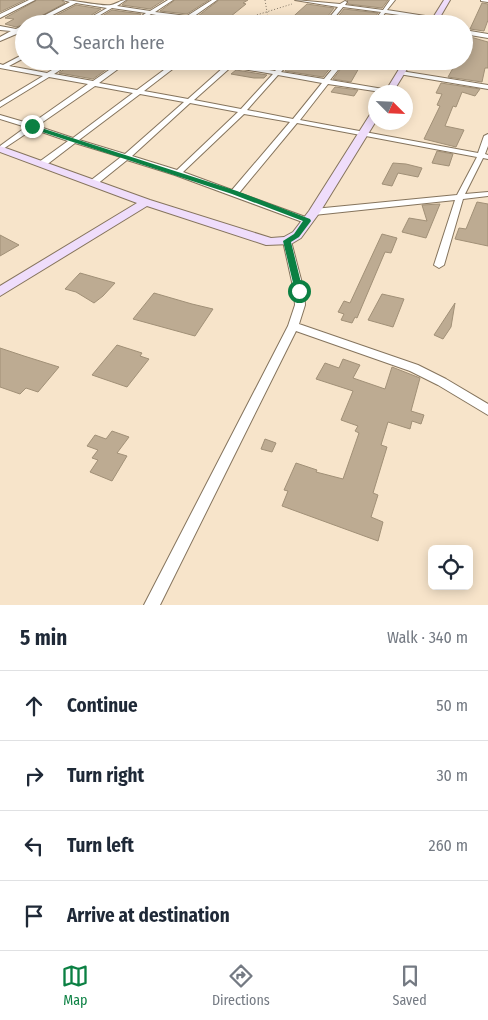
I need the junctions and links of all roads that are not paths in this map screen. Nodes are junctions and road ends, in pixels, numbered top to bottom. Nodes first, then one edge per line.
1 (33, 0) edge
2 (65, 0) edge
3 (124, 0) edge
4 (171, 0) edge
5 (215, 0) edge
6 (301, 0) edge
7 (348, 0) edge
8 (393, 0) edge
9 (447, 0) edge
10 (483, 0) edge
11 (76, 1) edge
12 (488, 1) edge
13 (342, 6) junction
14 (112, 7) junction
15 (384, 11) junction
16 (151, 13) junction
17 (48, 15) edge
18 (98, 15) edge
19 (148, 15) edge
20 (166, 15) edge
21 (193, 15) edge
22 (334, 15) edge
23 (381, 15) edge
24 (404, 15) edge
25 (438, 15) edge
26 (0, 16) edge
27 (0, 28) edge
28 (15, 30) edge
29 (15, 31) edge
30 (473, 34) edge
31 (488, 36) edge
32 (0, 39) edge
33 (15, 60) edge
34 (1, 67) edge
35 (15, 70) edge
36 (17, 70) edge
37 (57, 70) edge
38 (113, 70) edge
39 (168, 70) edge
40 (223, 70) edge
41 (262, 70) edge
42 (278, 70) edge
43 (335, 70) edge
44 (403, 70) edge
45 (275, 73) junction
46 (401, 73) junction
47 (48, 76) junction
48 (326, 81) junction
49 (93, 84) junction
50 (393, 85) edge
51 (488, 87) edge
52 (368, 88) edge
53 (139, 92) junction
54 (188, 102) junction
55 (0, 106) edge
56 (242, 112) junction
57 (0, 117) edge
58 (295, 121) junction
59 (32, 126) junction
60 (368, 126) edge
61 (363, 133) junction
62 (488, 136) edge
63 (74, 141) junction
64 (0, 149) edge
65 (126, 157) junction
66 (484, 157) edge
67 (42, 164) junction
68 (178, 173) junction
69 (93, 183) junction
70 (234, 192) junction
71 (488, 194) edge
72 (460, 196) junction
73 (146, 202) junction
74 (311, 216) junction
75 (287, 241) junction
76 (438, 266) dead end
77 (0, 292) edge
78 (293, 326) junction
79 (488, 410) edge
80 (152, 605) edge

1 - 26 street
2 - 11 street
3 - 14 street
4 - 16 street
5 - 21 street
6 - 13 street
7 - 13 street
8 - 15 street
9 - 25 street
10 - 12 street
11 - 14 street
11 - 17 street
13 - 15 street
13 - 22 street
14 - 16 street
14 - 18 street
15 - 23 street
15 - 24 street
16 - 19 street
16 - 20 street
27 - 28 street
29 - 32 street
30 - 31 street
33 - 34 street
34 - 35 street
36 - 47 street
37 - 47 street
38 - 49 street
39 - 53 street
40 - 54 street
41 - 45 street
42 - 45 street
43 - 48 street
44 - 46 street
45 - 48 street
45 - 56 street
46 - 50 street
46 - 51 street
47 - 49 street
47 - 55 street
48 - 52 street
48 - 58 street
49 - 53 street
49 - 59 street
53 - 54 street
53 - 63 street
54 - 56 street
54 - 65 street
56 - 58 street
56 - 68 street
57 - 59 street
58 - 61 street
58 - 70 street
59 - 63 street
59 - 64 street
60 - 61 street
61 - 66 street
61 - 74 street
62 - 66 street
63 - 65 street
63 - 67 street
64 - 67 street
65 - 68 street
65 - 69 street
66 - 72 street
67 - 69 street
68 - 70 street
69 - 73 street
70 - 74 street
71 - 72 street
72 - 74 street
72 - 76 street
73 - 75 street
73 - 77 street
74 - 75 street
75 - 78 street
78 - 79 street
78 - 80 street

